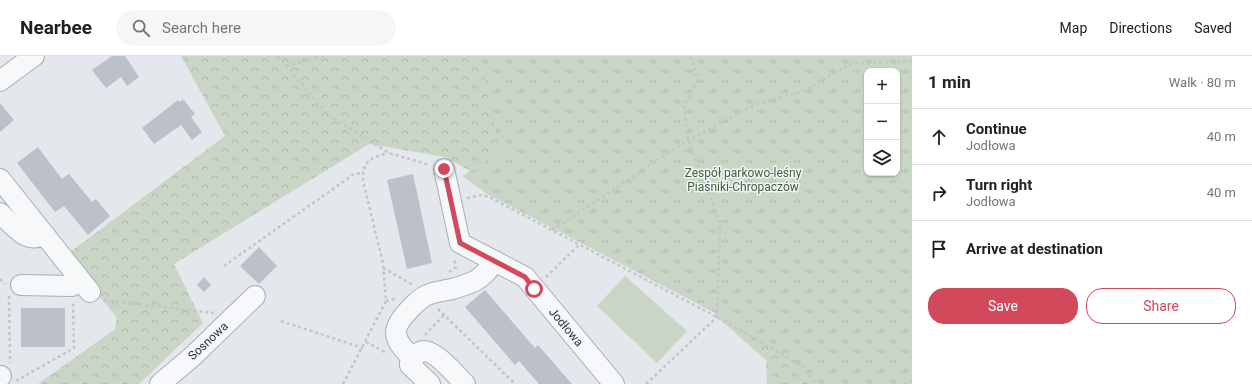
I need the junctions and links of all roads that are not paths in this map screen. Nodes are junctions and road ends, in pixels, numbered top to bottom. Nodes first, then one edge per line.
1 (34, 56) edge
2 (0, 81) edge
3 (444, 169) road end
4 (0, 179) edge
5 (0, 213) edge
6 (45, 234) junction
7 (495, 261) junction
8 (21, 285) road end
9 (255, 296) dead end
10 (413, 358) junction
11 (160, 384) edge
12 (430, 384) edge
13 (465, 384) edge
14 (614, 384) edge

1 - 2 street
3 - 7 street, Jodłowa
4 - 6 street
5 - 6 street
6 - 8 street
7 - 10 street
7 - 14 street, Jodłowa
9 - 11 street, Sosnowa
10 - 12 street
10 - 13 street

